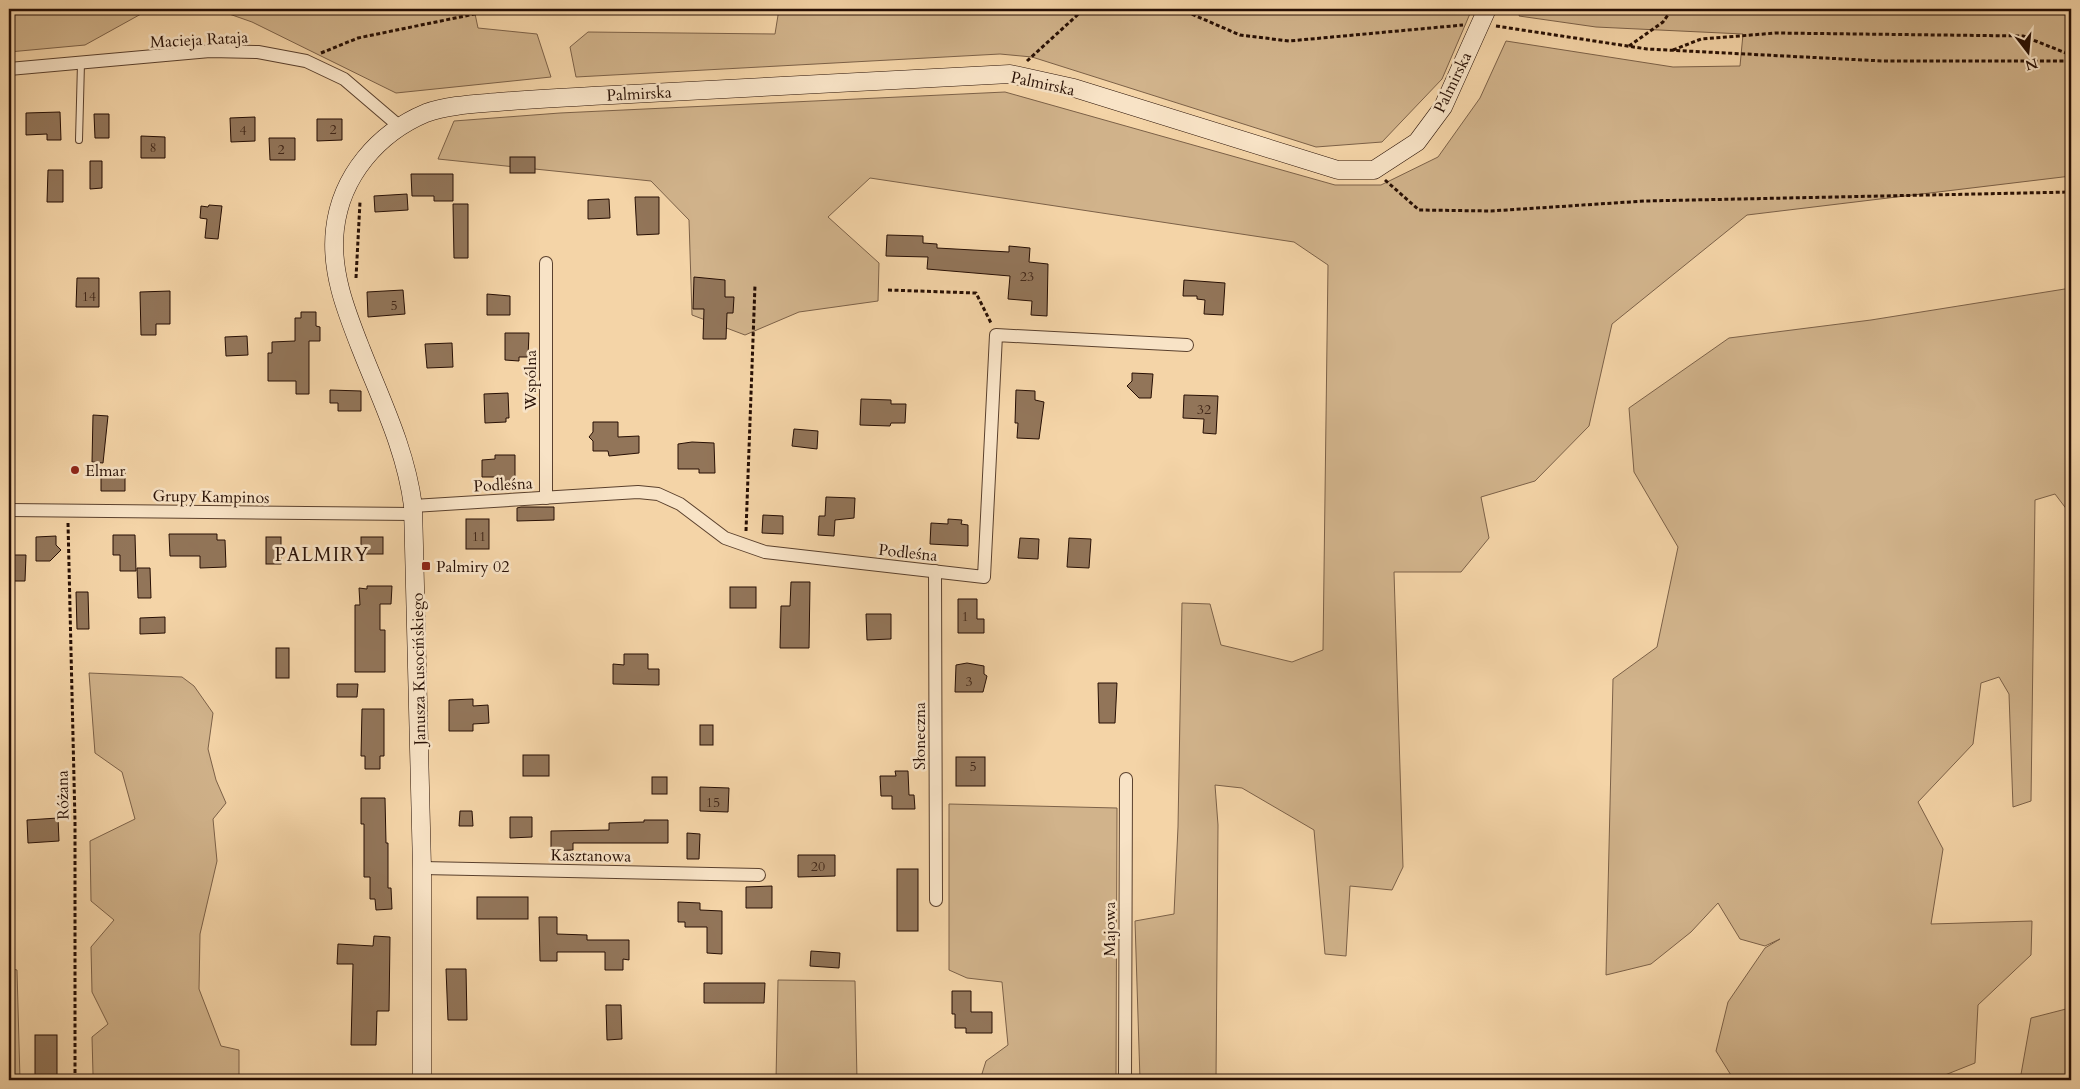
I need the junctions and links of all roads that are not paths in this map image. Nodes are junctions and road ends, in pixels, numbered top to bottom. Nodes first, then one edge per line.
1 (1483, 16) edge
2 (82, 63) junction
3 (9, 70) edge
4 (468, 105) joint
5 (399, 126) junction
6 (79, 140) dead end
7 (546, 263) dead end
8 (1187, 345) dead end
9 (546, 498) junction
10 (9, 510) edge
11 (413, 510) junction
12 (935, 571) junction
13 (1126, 779) dead end
14 (422, 868) junction
15 (759, 875) dead end
16 (936, 900) dead end
17 (422, 1080) edge
18 (1125, 1080) edge

1 - 4 street, Palmirska
2 - 3 street, Macieja Rataja
2 - 5 street, Macieja Rataja
2 - 6 lane
4 - 5 street, Janusza Kusocińskiego
5 - 11 street, Janusza Kusocińskiego
7 - 9 street, Wspólna
8 - 12 street, Podleśna
9 - 11 street, Podleśna
9 - 12 street, Podleśna
10 - 11 street, Grupy Kampinos
11 - 14 street, Janusza Kusocińskiego
12 - 16 street, Słoneczna
13 - 18 street, Majowa
14 - 15 street, Kasztanowa
14 - 17 street, Janusza Kusocińskiego

